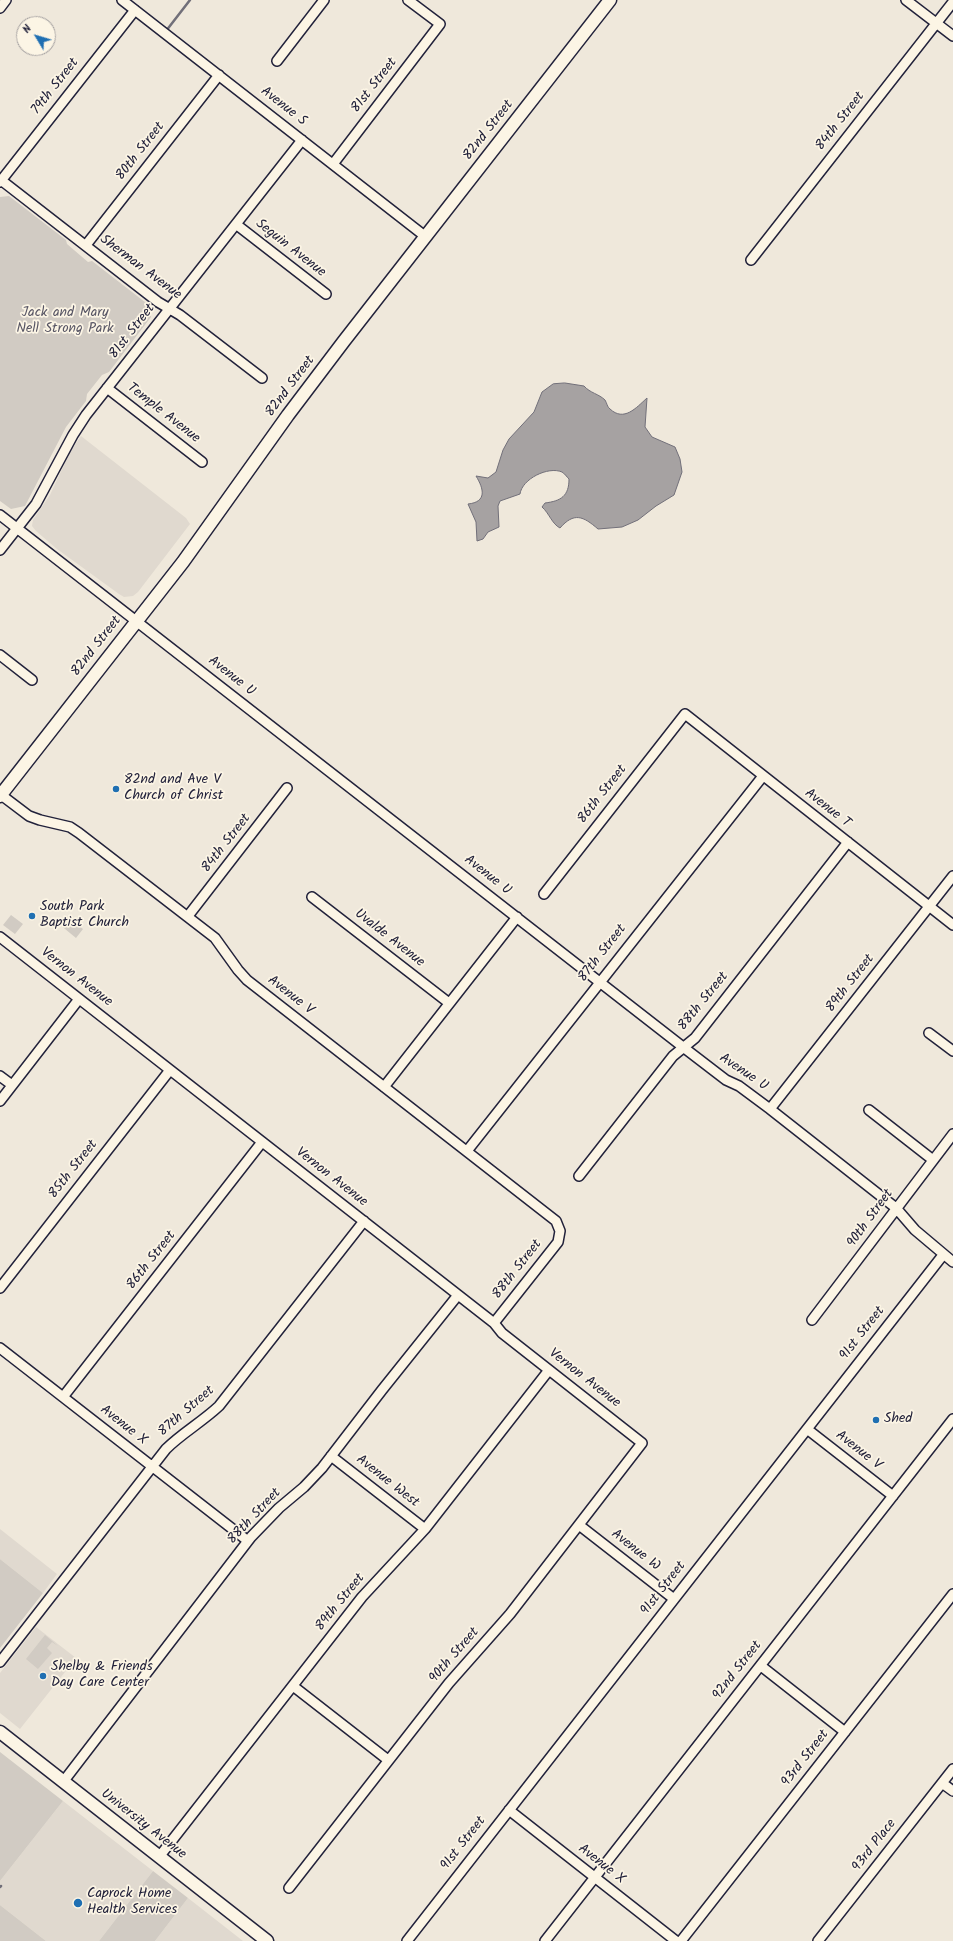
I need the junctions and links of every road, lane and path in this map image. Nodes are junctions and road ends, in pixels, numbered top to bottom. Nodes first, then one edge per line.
1 (6, 0) edge
2 (122, 0) edge
3 (324, 0) edge
4 (408, 0) edge
5 (610, 0) edge
6 (906, 0) edge
7 (953, 2) edge
8 (0, 8) edge
9 (134, 10) junction
10 (936, 23) junction
11 (953, 36) edge
12 (277, 61) dead end
13 (219, 75) junction
14 (302, 140) junction
15 (333, 164) junction
16 (1, 181) edge
17 (237, 225) junction
18 (426, 236) junction
19 (86, 245) junction
20 (751, 260) dead end
21 (326, 294) dead end
22 (170, 309) junction
23 (262, 378) dead end
24 (107, 388) junction
25 (202, 462) dead end
26 (0, 514) edge
27 (17, 528) junction
28 (0, 550) edge
29 (137, 621) junction
30 (0, 655) edge
31 (32, 680) dead end
32 (685, 714) joint
33 (763, 776) junction
34 (287, 788) dead end
35 (0, 795) edge
36 (848, 842) junction
37 (953, 876) edge
38 (544, 894) dead end
39 (312, 897) dead end
40 (929, 906) junction
41 (188, 916) junction
42 (517, 917) junction
43 (953, 925) edge
44 (0, 937) edge
45 (599, 982) junction
46 (79, 999) junction
47 (449, 1003) junction
48 (929, 1033) dead end
49 (684, 1048) junction
50 (953, 1051) edge
51 (170, 1070) junction
52 (0, 1076) edge
53 (12, 1085) junction
54 (384, 1087) junction
55 (0, 1101) edge
56 (770, 1109) junction
57 (869, 1110) dead end
58 (953, 1134) edge
59 (262, 1142) junction
60 (467, 1151) junction
61 (933, 1160) junction
62 (579, 1176) dead end
63 (896, 1208) junction
64 (364, 1221) junction
65 (560, 1231) joint
66 (943, 1255) junction
67 (953, 1262) edge
68 (0, 1288) edge
69 (458, 1295) junction
70 (812, 1320) dead end
71 (494, 1323) junction
72 (0, 1348) edge
73 (549, 1370) junction
74 (63, 1397) junction
75 (953, 1419) edge
76 (807, 1429) junction
77 (642, 1443) joint
78 (331, 1456) junction
79 (152, 1467) junction
80 (893, 1496) junction
81 (578, 1525) junction
82 (425, 1530) junction
83 (248, 1541) junction
84 (953, 1594) edge
85 (674, 1599) junction
86 (0, 1662) edge
87 (760, 1666) junction
88 (293, 1686) junction
89 (0, 1732) edge
90 (845, 1732) junction
91 (388, 1760) junction
92 (953, 1769) edge
93 (63, 1782) junction
94 (942, 1783) junction
95 (953, 1791) edge
96 (509, 1810) junction
97 (159, 1857) junction
98 (594, 1877) junction
99 (289, 1888) dead end
100 (268, 1941) edge
101 (407, 1941) edge
102 (545, 1941) edge
103 (676, 1941) edge
104 (681, 1941) edge
105 (818, 1941) edge

1 - 8 street
2 - 9 street, Avenue S
3 - 12 street
4 - 15 street, 81st Street
5 - 18 main road, 82nd Street
6 - 10 street
7 - 10 street, 84th Street
9 - 13 street, Avenue S
9 - 16 street, 79th Street
10 - 11 street
10 - 20 street, 84th Street
13 - 14 street, Avenue S
13 - 19 street, 80th Street
14 - 15 street, Avenue S
14 - 17 street, 81st Street
15 - 18 street, Avenue S
16 - 19 street, Sherman Avenue
17 - 21 street, Seguin Avenue
17 - 22 street, 81st Street
18 - 29 main road, 82nd Street
19 - 22 street, Sherman Avenue
22 - 23 street, Sherman Avenue
22 - 24 street, 81st Street
24 - 25 street, Temple Avenue
24 - 27 street, 81st Street
26 - 27 street, Avenue U
27 - 28 street, 81st Street
27 - 29 street, Avenue U
29 - 35 main road, 82nd Street
29 - 42 street, Avenue U
30 - 31 street
32 - 33 street, Avenue T
32 - 38 street, 86th Street
33 - 36 street, Avenue T
33 - 45 street, 87th Street
34 - 41 street, 84th Street
35 - 41 street, Avenue V
36 - 40 street, Avenue T
36 - 49 street, 88th Street
37 - 40 street, 89th Street
39 - 47 street, Uvalde Avenue
40 - 43 street, Avenue T
40 - 56 street, 89th Street
41 - 54 street, Avenue V
42 - 45 street, Avenue U
42 - 47 street
44 - 46 street, Vernon Avenue
45 - 49 street, Avenue U
45 - 60 street, 87th Street
46 - 51 street, Vernon Avenue
46 - 53 street
47 - 54 street
48 - 50 street
49 - 56 street, Avenue U
49 - 62 street, 88th Street
51 - 59 street, Vernon Avenue
51 - 68 street, 85th Street
52 - 53 street
53 - 55 street
54 - 60 street, Avenue V
56 - 63 street, Avenue U
57 - 61 street
58 - 61 street, 90th Street
59 - 64 street, Vernon Avenue
59 - 74 street, 86th Street
60 - 65 street, Avenue V
61 - 63 street, 90th Street
63 - 66 street, Avenue U
63 - 70 street, 90th Street
64 - 69 street, Vernon Avenue
64 - 79 street, 87th Street
65 - 71 street, 88th Street
66 - 67 street, Avenue U
66 - 76 street, 91st Street
69 - 71 street, Vernon Avenue
69 - 78 street, 88th Street
71 - 73 street, Vernon Avenue
72 - 74 street, Avenue X
73 - 77 street, Vernon Avenue
73 - 82 street, 89th Street
74 - 79 street, Avenue X
75 - 80 street, 92nd Street
76 - 80 street, Avenue V
76 - 85 street, 91st Street
77 - 81 street, 90th Street
78 - 82 street, Avenue West
78 - 83 street, 88th Street
79 - 83 street, Avenue X
79 - 86 street, 87th Street
80 - 87 street, 92nd Street
81 - 85 street, Avenue W
81 - 91 street, 90th Street
82 - 88 street, 89th Street
83 - 93 street, 88th Street
84 - 90 street, 93rd Street
85 - 96 street, 91st Street
87 - 90 street
87 - 98 street, 92nd Street
88 - 91 street
88 - 97 street, 89th Street
89 - 93 main road, University Avenue
90 - 104 street, 93rd Street
91 - 99 street, 90th Street
92 - 94 street, 93rd Place
93 - 97 main road, University Avenue
94 - 95 street
94 - 105 street, 93rd Place
96 - 98 street, Avenue X
96 - 101 street, 91st Street
97 - 100 main road, University Avenue
98 - 102 street, 92nd Street
98 - 103 street, Avenue X

